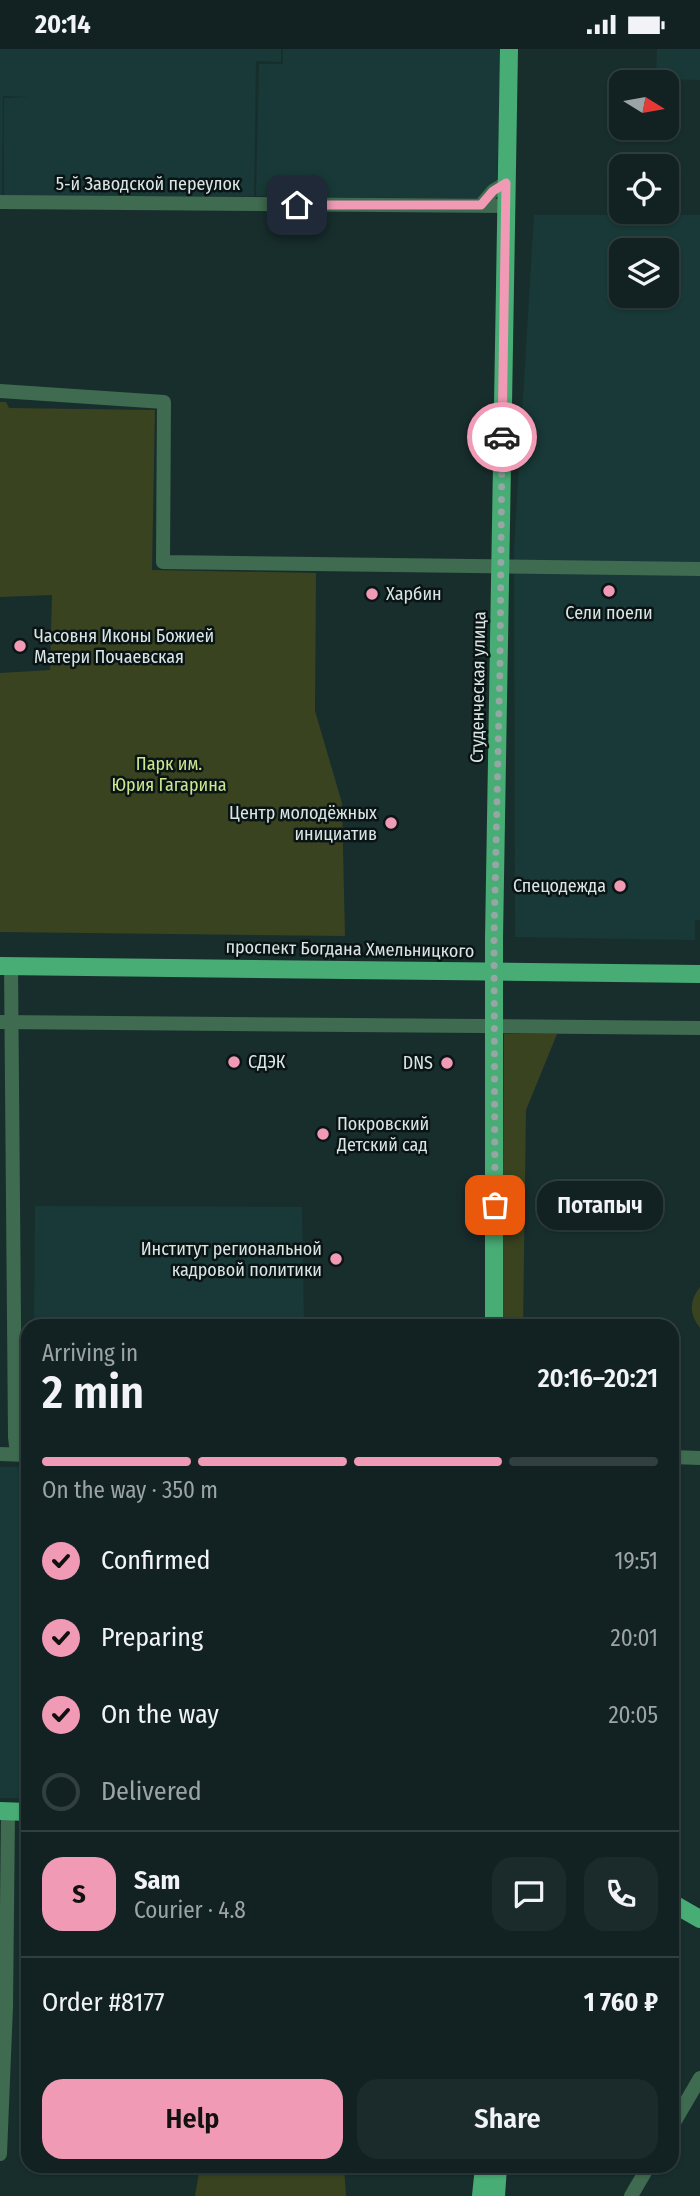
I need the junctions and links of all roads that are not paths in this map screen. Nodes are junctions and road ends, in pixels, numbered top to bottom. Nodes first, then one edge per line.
1 (509, 49) edge
2 (506, 183) junction
3 (0, 202) edge
4 (481, 205) junction
5 (506, 206) junction
6 (0, 391) edge
7 (501, 568) junction
8 (700, 569) edge
9 (6, 966) edge
10 (495, 972) junction
11 (700, 974) edge
12 (6, 1022) edge
13 (495, 1026) junction
14 (700, 1028) edge
15 (494, 1319) edge
16 (21, 1452) edge
17 (0, 1454) edge
18 (21, 1454) edge
19 (679, 1457) edge
20 (700, 1458) edge
21 (4, 1811) edge
22 (679, 1907) edge
23 (700, 1919) edge
24 (700, 2078) edge
25 (679, 2114) edge
26 (0, 2154) edge
27 (483, 2173) edge
28 (498, 2173) edge
29 (644, 2173) edge
30 (481, 2196) edge
31 (496, 2196) edge
32 (631, 2196) edge

1 - 2 main road, Студенческая улица
2 - 4 street
2 - 5 main road, Студенческая улица
3 - 4 street, 5-й Заводской переулок
4 - 5 street, 5-й Заводской переулок
5 - 7 main road, Студенческая улица
6 - 7 street
7 - 8 street
7 - 10 main road, Студенческая улица
9 - 10 main road, проспект Богдана Хмельницкого
9 - 12 street
10 - 11 main road, проспект Богдана Хмельницкого
10 - 13 main road, Студенческая улица
12 - 13 street
12 - 16 street
13 - 14 street
13 - 15 main road, Студенческая улица
17 - 18 street
19 - 20 street
21 - 26 street
22 - 23 main road
24 - 25 street
27 - 30 main road
28 - 31 main road
29 - 32 street

